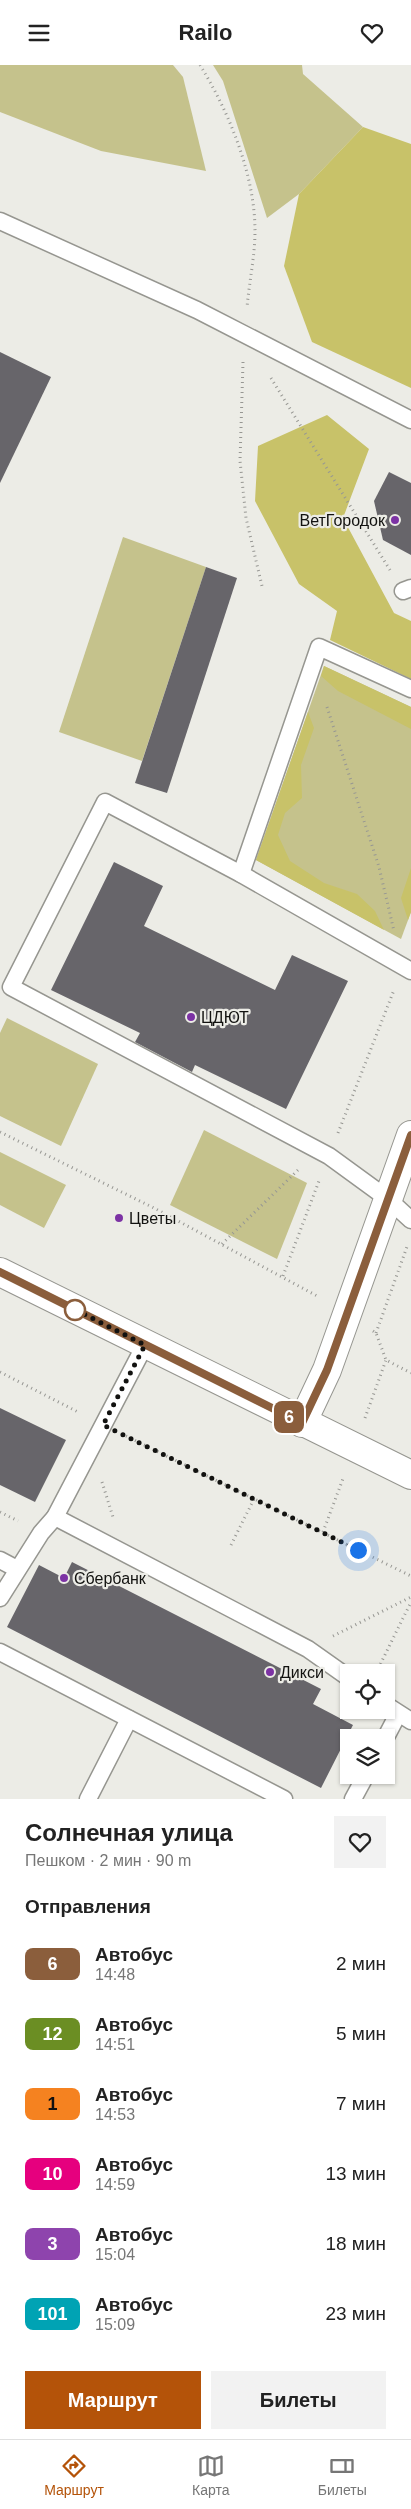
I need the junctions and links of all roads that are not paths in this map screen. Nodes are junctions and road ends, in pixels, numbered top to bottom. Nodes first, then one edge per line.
1 (0, 221) edge
2 (411, 420) edge
3 (411, 689) edge
4 (241, 874) junction
5 (403, 966) edge
6 (411, 1135) edge
7 (388, 1199) junction
8 (411, 1220) edge
9 (0, 1272) edge
10 (145, 1345) junction
11 (302, 1423) junction
12 (411, 1475) edge
13 (55, 1517) junction
14 (0, 1560) edge
15 (17, 1569) junction
16 (0, 1598) edge
17 (0, 1652) edge
18 (340, 1672) edge
19 (398, 1713) edge
20 (129, 1719) junction
21 (390, 1729) edge
22 (361, 1784) edge
23 (88, 1799) edge
24 (284, 1799) edge
25 (353, 1799) edge

1 - 2 lane
3 - 4 lane
4 - 5 lane
4 - 7 lane
6 - 7 main road
7 - 8 lane
7 - 11 main road
9 - 10 main road
10 - 11 main road
10 - 13 lane
11 - 12 main road
13 - 15 lane
13 - 18 lane
14 - 15 lane
15 - 16 lane
17 - 20 lane
19 - 21 lane
20 - 23 lane
20 - 24 lane
22 - 25 lane

